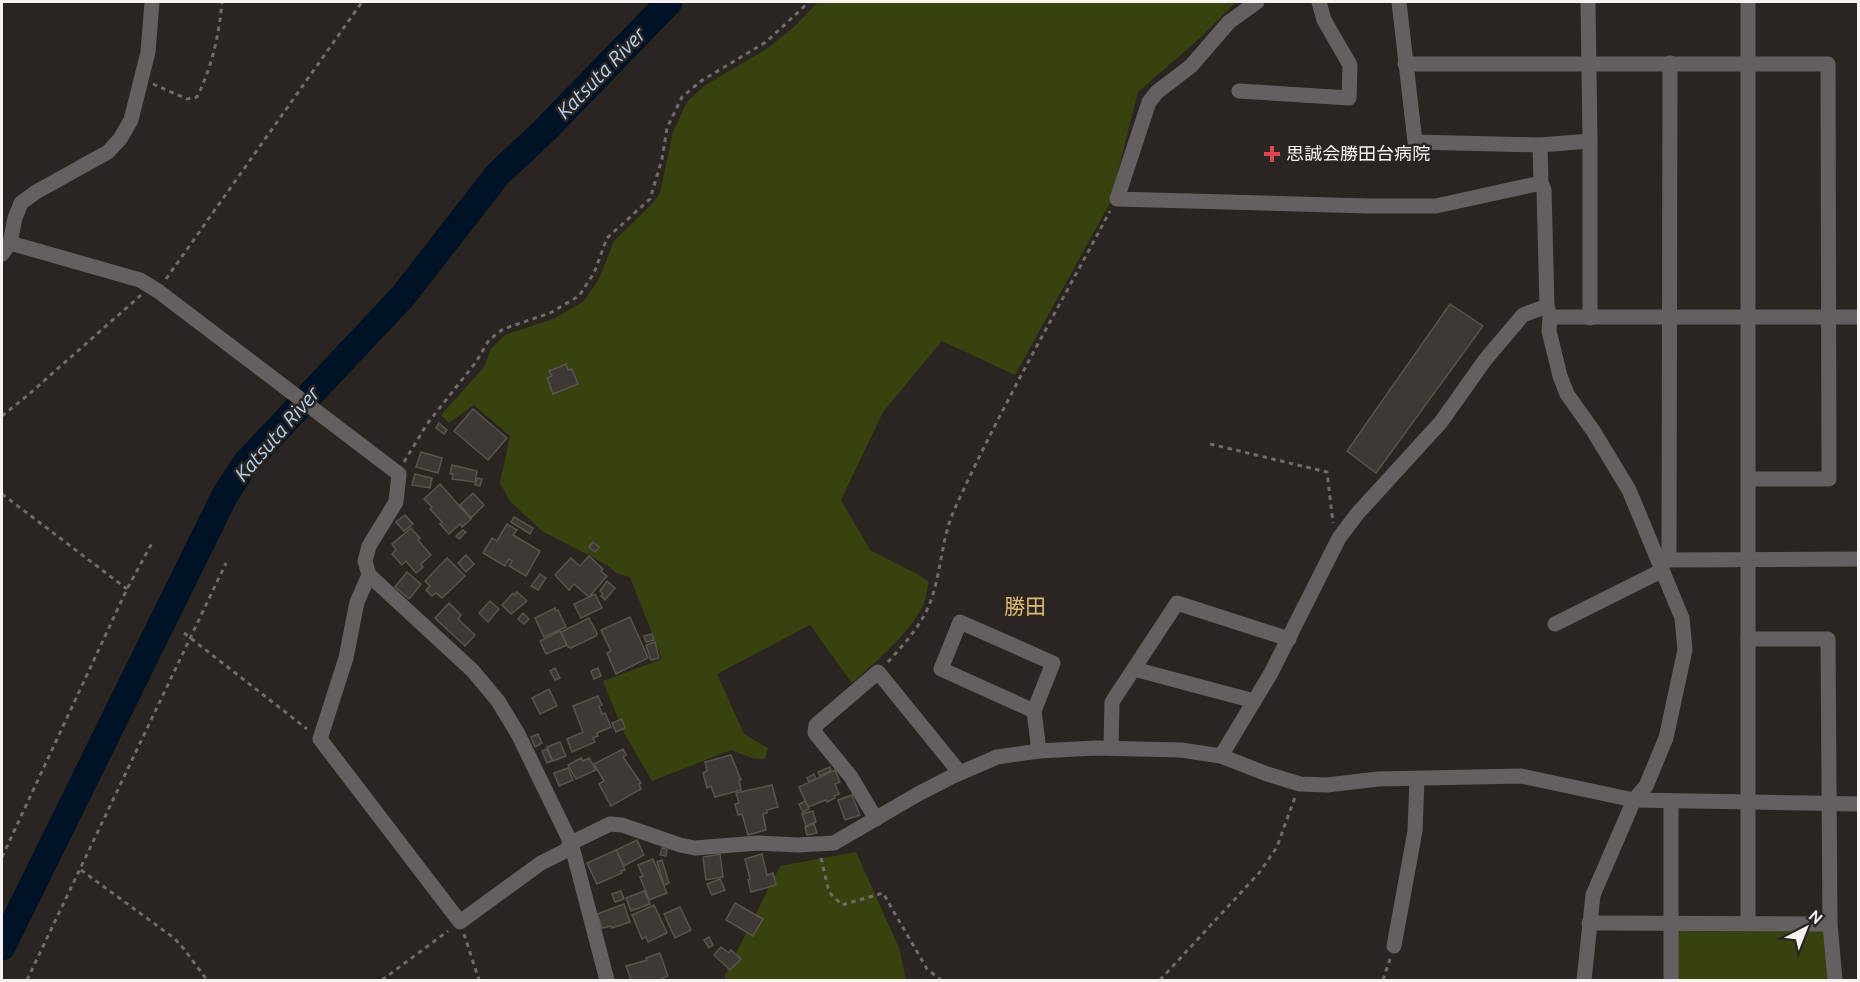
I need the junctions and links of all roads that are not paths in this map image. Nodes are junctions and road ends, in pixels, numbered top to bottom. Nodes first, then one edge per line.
1 (152, 2) edge
2 (1257, 2) edge
3 (1319, 2) edge
4 (1399, 2) edge
5 (1588, 2) edge
6 (1748, 2) edge
7 (1748, 62) junction
8 (1670, 63) junction
9 (1405, 64) junction
10 (1589, 64) junction
11 (1239, 91) dead end
12 (1590, 141) junction
13 (1540, 145) junction
14 (1541, 183) junction
15 (6, 248) edge
16 (1548, 312) junction
17 (1668, 316) junction
18 (1829, 316) junction
19 (1858, 316) edge
20 (1748, 317) junction
21 (1590, 318) junction
22 (1749, 479) junction
23 (1858, 559) edge
24 (1748, 560) junction
25 (1663, 564) junction
26 (369, 575) junction
27 (1555, 624) dead end
28 (1288, 639) junction
29 (1748, 639) junction
30 (1134, 669) junction
31 (1254, 701) junction
32 (1034, 711) junction
33 (1111, 748) junction
34 (1039, 751) junction
35 (1221, 756) junction
36 (960, 773) junction
37 (1417, 779) junction
38 (1634, 800) junction
39 (1671, 801) junction
40 (1748, 802) junction
41 (1829, 803) junction
42 (1858, 804) edge
43 (876, 819) junction
44 (571, 843) junction
45 (1748, 922) junction
46 (1589, 923) junction
47 (1671, 923) junction
48 (1830, 924) junction
49 (1394, 946) road end
50 (607, 981) edge
51 (1584, 981) edge
52 (1671, 981) edge
53 (1835, 981) edge

1 - 15 street
2 - 14 street
3 - 11 street
4 - 9 street
5 - 10 street
6 - 7 street
7 - 8 street
7 - 18 street
7 - 20 street
8 - 10 street
8 - 17 street
9 - 10 street
9 - 13 street
10 - 12 street
12 - 13 street
12 - 21 street
13 - 14 street
14 - 16 street
15 - 26 street
16 - 21 street
16 - 25 street
16 - 28 street
17 - 20 street
17 - 21 street
17 - 25 street
18 - 19 street
18 - 20 street
18 - 22 street
20 - 22 street
22 - 24 street
23 - 24 street
24 - 25 street
24 - 29 street
25 - 27 street
25 - 38 street
26 - 44 street
26 - 44 street
28 - 30 street
28 - 31 street
29 - 40 street
29 - 41 street
30 - 31 street
30 - 33 street
31 - 35 street
32 - 32 street
32 - 34 street
33 - 34 street
33 - 35 street
34 - 36 street
35 - 37 street
36 - 43 street
36 - 43 street
37 - 38 street
37 - 49 street
38 - 39 street
38 - 46 street
39 - 40 street
39 - 47 street
40 - 41 street
40 - 45 street
41 - 42 street
41 - 48 street
43 - 44 street
44 - 50 street
45 - 47 street
45 - 48 street
46 - 47 street
46 - 51 street
47 - 52 street
48 - 53 street

